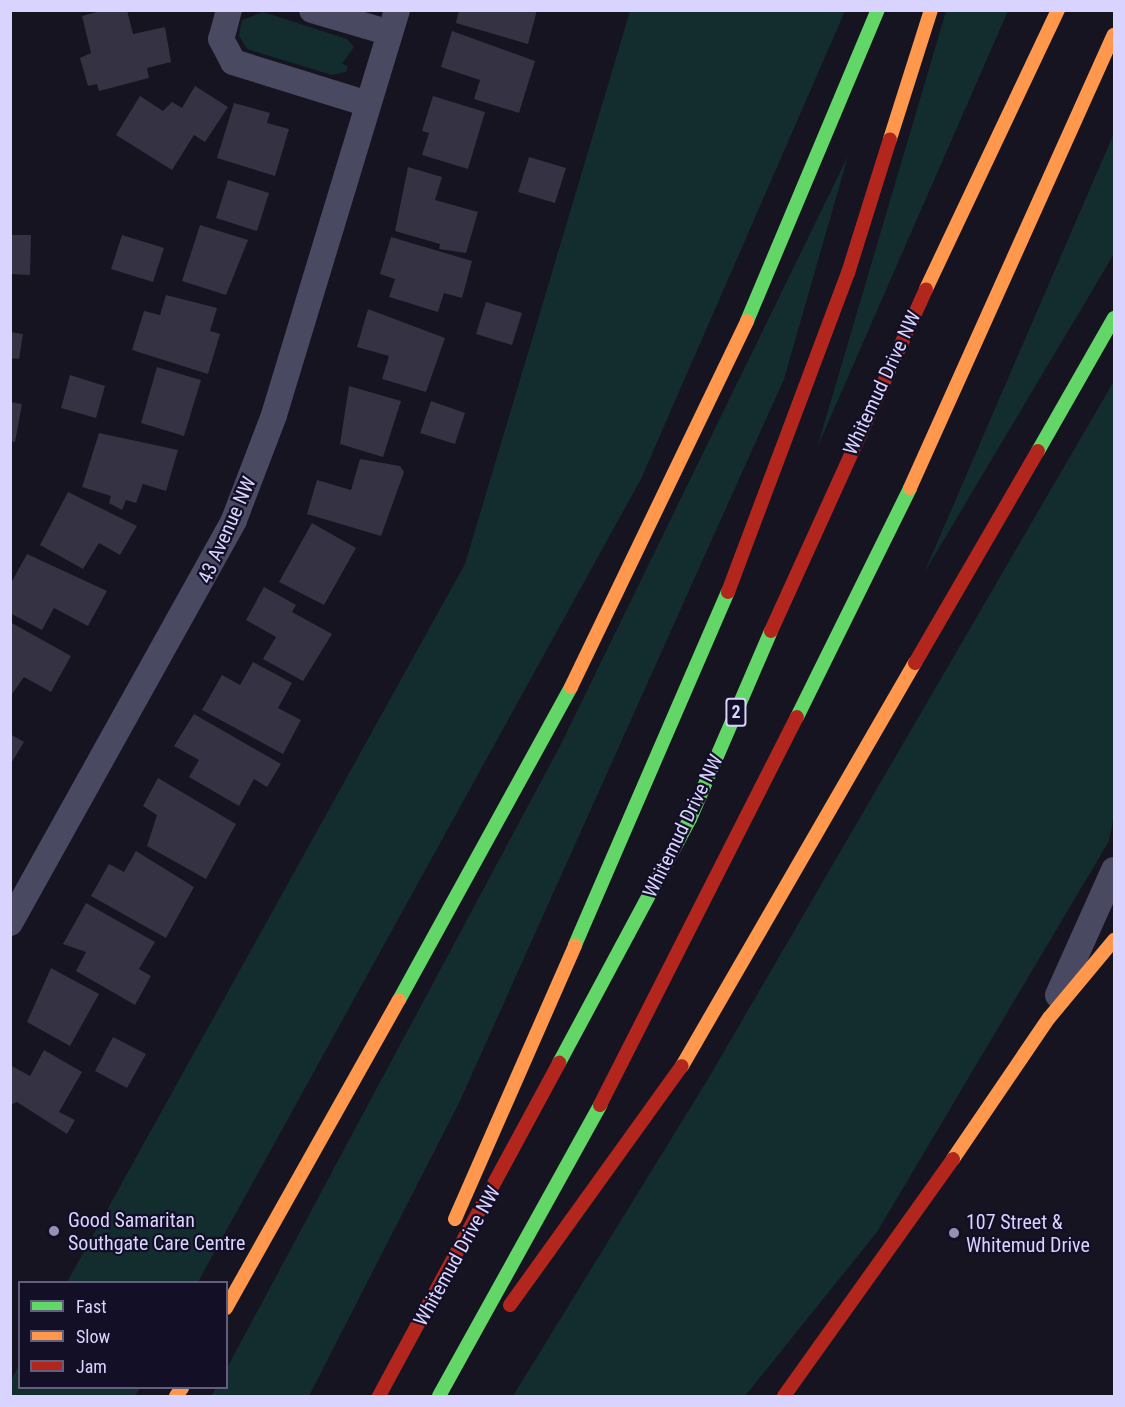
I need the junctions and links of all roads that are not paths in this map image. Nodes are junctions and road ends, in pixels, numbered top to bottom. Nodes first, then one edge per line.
1 (229, 10) edge
2 (312, 10) edge
3 (878, 10) edge
4 (931, 10) edge
5 (1058, 10) edge
6 (394, 22) edge
7 (1114, 35) edge
8 (368, 104) junction
9 (1114, 318) edge
10 (1114, 870) edge
11 (10, 923) edge
12 (1114, 940) edge
13 (1048, 1018) junction
14 (228, 1304) edge
15 (378, 1396) edge
16 (439, 1396) edge
17 (445, 1396) edge
18 (784, 1396) edge

1 - 8 street
2 - 6 street, 43 Avenue NW
3 - 14 main road
4 - 15 main road
5 - 15 main road, Whitemud Drive NW / 2
6 - 8 street, 43 Avenue NW
7 - 16 main road
8 - 11 street, 43 Avenue NW
9 - 17 main road
10 - 13 street
12 - 13 main road
13 - 18 main road

